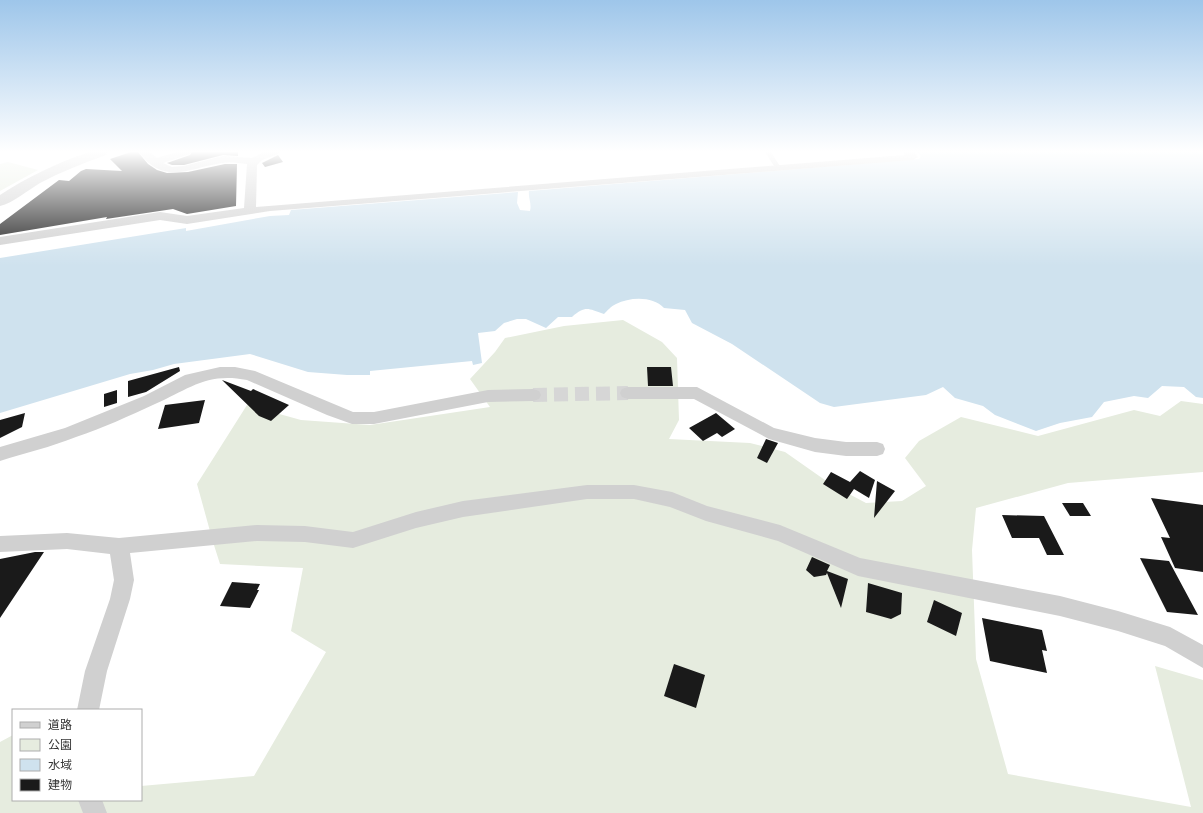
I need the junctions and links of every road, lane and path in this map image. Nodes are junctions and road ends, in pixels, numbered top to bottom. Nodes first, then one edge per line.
1 (19, 190) edge
2 (250, 190) edge
3 (497, 190) edge
4 (0, 202) edge
5 (250, 211) junction
6 (0, 241) edge
7 (628, 393) tunnel mouth
8 (533, 395) tunnel mouth
9 (877, 449) dead end
10 (0, 454) edge
11 (0, 544) edge
12 (119, 546) junction
13 (1203, 657) edge
14 (88, 709) edge
15 (90, 801) edge
16 (96, 813) edge

1 - 4 street
2 - 5 street
3 - 5 street
5 - 6 street
7 - 9 street
8 - 10 street
11 - 12 street
12 - 13 street
12 - 14 street
15 - 16 street

